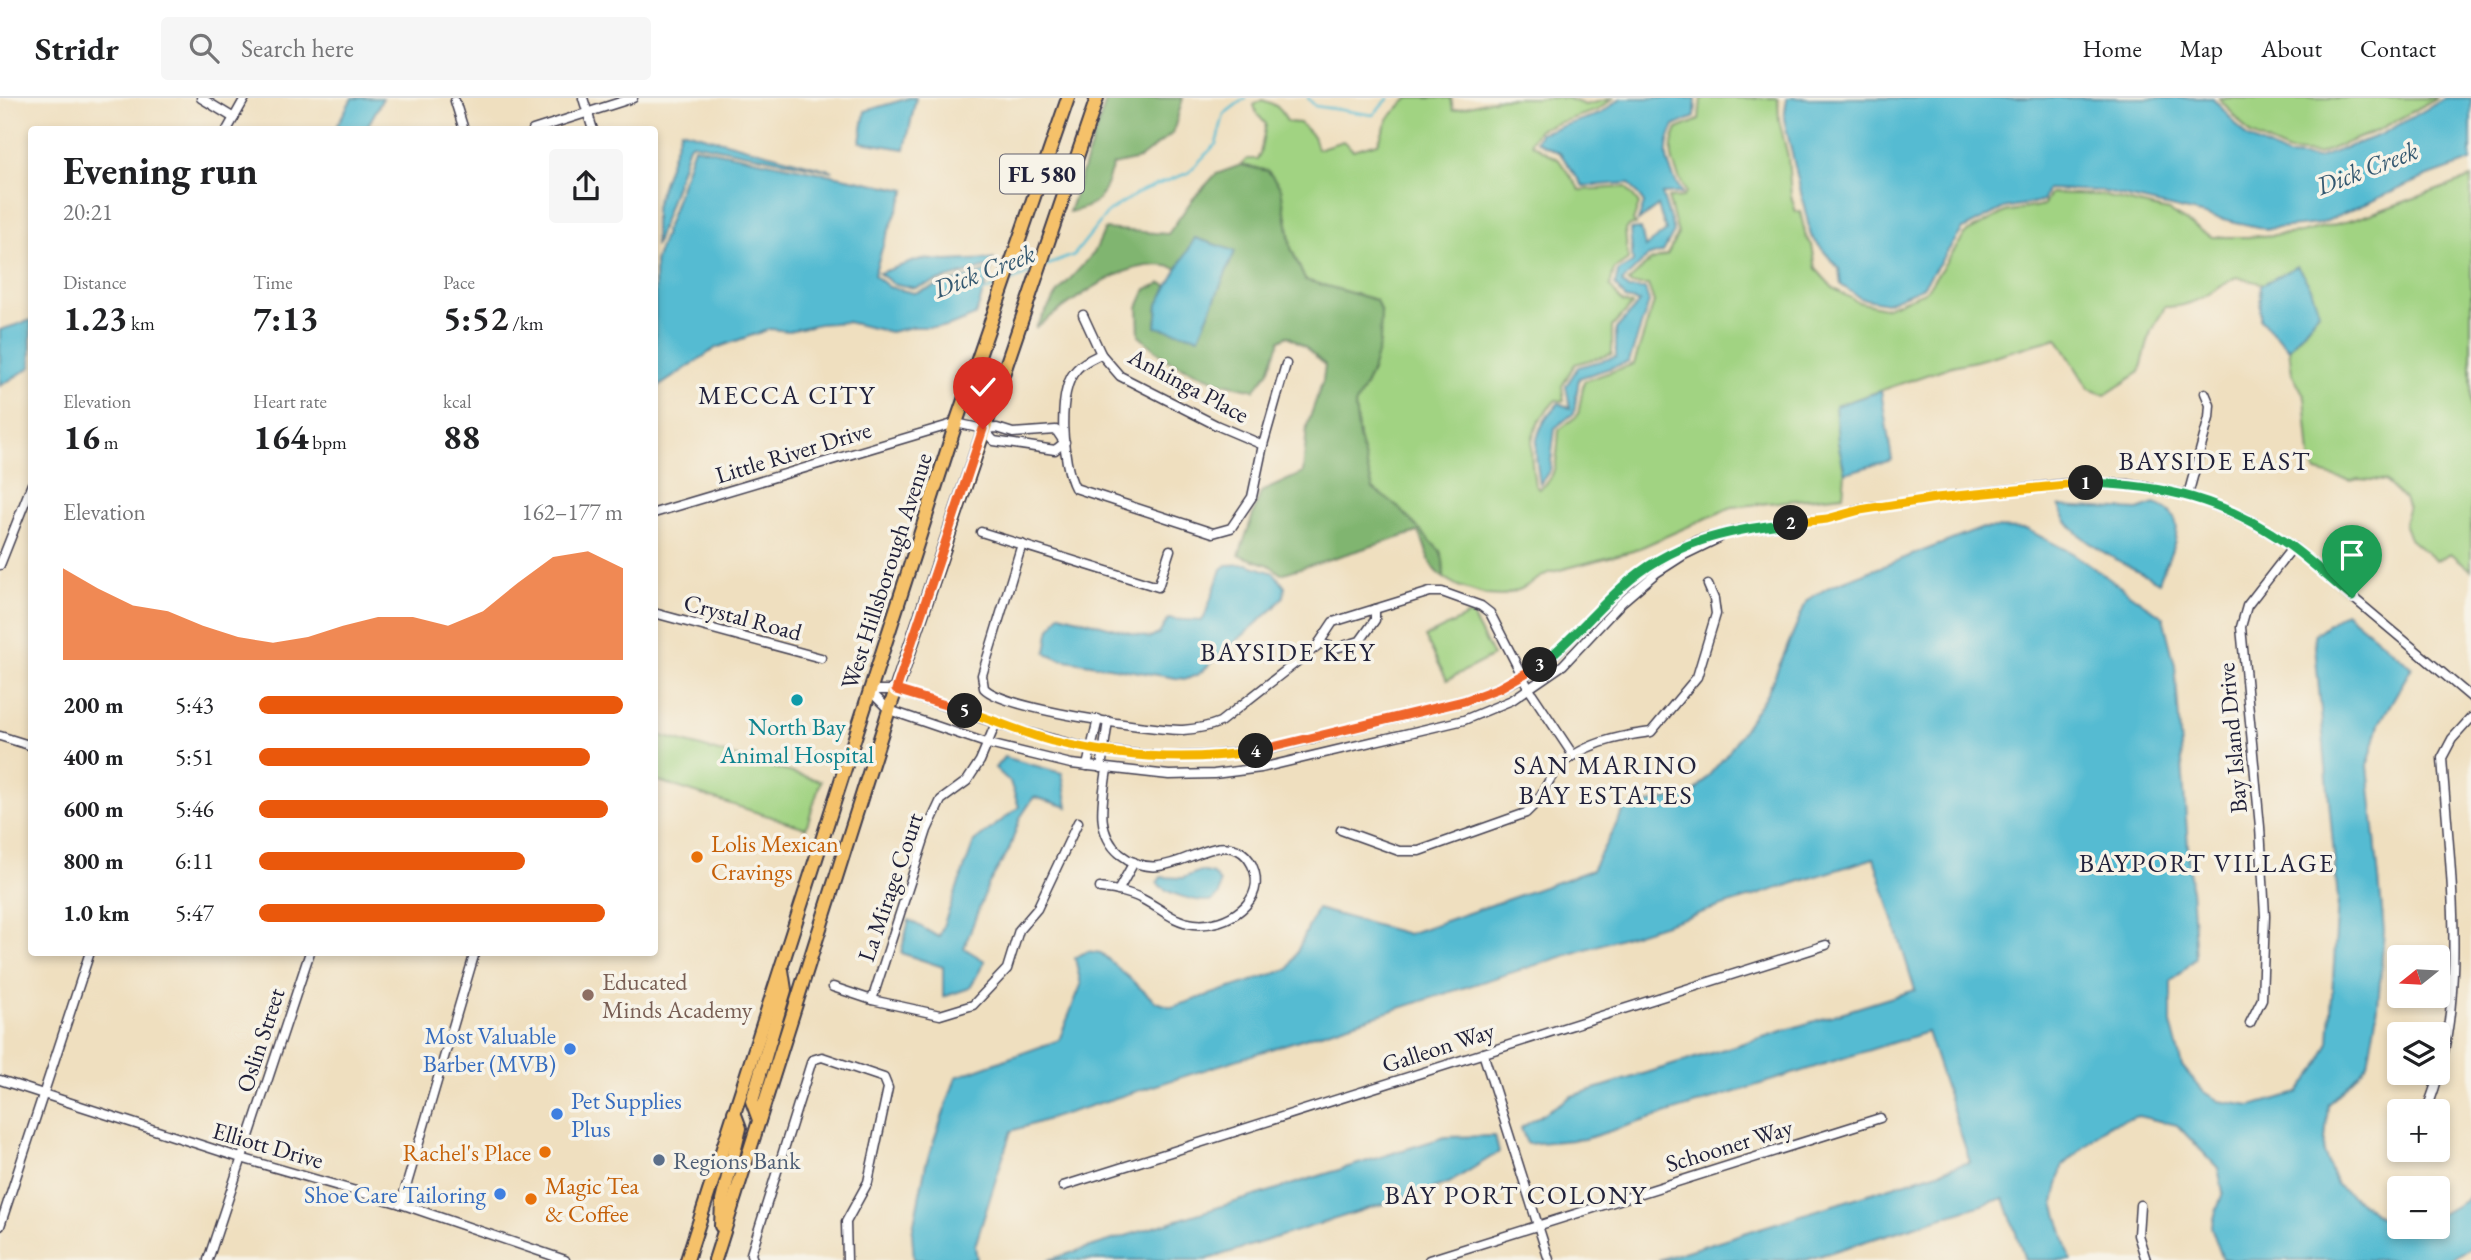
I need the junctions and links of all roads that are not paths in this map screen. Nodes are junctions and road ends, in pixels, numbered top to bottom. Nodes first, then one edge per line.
1 (201, 98) edge
2 (245, 98) edge
3 (583, 98) edge
4 (633, 98) edge
5 (1068, 98) edge
6 (1097, 98) edge
7 (455, 101) dead end
8 (587, 112) junction
9 (234, 118) junction
10 (229, 126) edge
11 (463, 126) edge
12 (545, 126) edge
13 (592, 126) edge
14 (1083, 315) dead end
15 (1101, 354) junction
16 (1286, 364) dead end
17 (2205, 393) dead end
18 (956, 424) junction
19 (983, 429) junction
20 (1041, 430) junction
21 (1065, 442) junction
22 (1263, 445) junction
23 (1040, 448) junction
24 (28, 494) edge
25 (2188, 495) junction
26 (658, 512) edge
27 (981, 531) dead end
28 (1731, 533) junction
29 (1022, 544) junction
30 (2292, 547) junction
31 (1170, 550) dead end
32 (0, 565) edge
33 (1708, 584) dead end
34 (1375, 609) junction
35 (658, 614) edge
36 (1319, 643) junction
37 (821, 658) dead end
38 (1523, 677) junction
39 (1529, 689) junction
40 (869, 690) junction
41 (896, 690) junction
42 (2471, 697) edge
43 (889, 710) junction
44 (2471, 718) edge
45 (1098, 719) junction
46 (1108, 720) junction
47 (996, 723) junction
48 (0, 736) edge
49 (989, 744) junction
50 (28, 745) edge
51 (1091, 749) junction
52 (1104, 751) junction
53 (1573, 755) junction
54 (1087, 766) junction
55 (1104, 769) junction
56 (1078, 822) dead end
57 (1341, 830) dead end
58 (1134, 862) junction
59 (1100, 888) dead end
60 (1118, 891) junction
61 (1826, 945) dead end
62 (89, 956) edge
63 (309, 956) edge
64 (474, 956) edge
65 (781, 966) junction
66 (832, 987) dead end
67 (872, 1000) junction
68 (2250, 1023) dead end
69 (1483, 1053) junction
70 (0, 1080) edge
71 (43, 1095) junction
72 (2431, 1099) edge
73 (734, 1112) junction
74 (1880, 1118) dead end
75 (759, 1120) junction
76 (241, 1158) junction
77 (1063, 1186) dead end
78 (401, 1204) junction
79 (2140, 1205) dead end
80 (0, 1226) edge
81 (1538, 1226) junction
82 (720, 1244) junction
83 (208, 1260) edge
84 (565, 1260) edge
85 (687, 1260) edge
86 (715, 1260) edge
87 (752, 1260) edge
88 (847, 1260) edge
89 (1429, 1260) edge
90 (1549, 1260) edge
91 (2146, 1260) edge

1 - 9 street
2 - 9 street
3 - 8 street
4 - 8 street
5 - 18 main road, West Hillsborough Avenue / FL 580
6 - 19 main road, West Hillsborough Avenue / FL 580
7 - 11 street
8 - 12 street
8 - 13 street
9 - 10 street
14 - 15 street, Anhinga Place
15 - 21 street, Anhinga Place
15 - 22 street, Anhinga Place
16 - 22 street
17 - 25 street
18 - 19 street, Little River Drive
18 - 26 street, Little River Drive
18 - 40 main road, West Hillsborough Avenue / FL 580
19 - 20 street
19 - 23 street
19 - 41 main road, West Hillsborough Avenue / FL 580
20 - 21 street
20 - 23 street
21 - 22 street, Anhinga Place
21 - 23 street
24 - 32 street
25 - 28 street
25 - 30 street
27 - 29 street
28 - 38 street
28 - 39 street
29 - 31 street
29 - 45 street
30 - 42 street
30 - 68 street, Bay Island Drive
33 - 53 street
34 - 36 street
34 - 36 street
34 - 38 street
35 - 37 street, Crystal Road
36 - 46 street
38 - 39 street
38 - 52 street
39 - 53 street
39 - 55 street
40 - 41 street
40 - 43 street
40 - 65 main road, West Hillsborough Avenue / FL 580
41 - 43 main road, West Hillsborough Avenue / FL 580
41 - 47 street
43 - 49 street
43 - 75 main road, West Hillsborough Avenue / FL 580
44 - 72 street
45 - 46 street
45 - 51 street
46 - 52 street
47 - 49 street, La Mirage Court
47 - 51 street
48 - 50 street
49 - 54 street
49 - 67 street, La Mirage Court
51 - 52 street
51 - 54 street
52 - 55 street
53 - 57 street
54 - 55 street
55 - 58 street
56 - 67 street
58 - 60 street
58 - 60 street
59 - 60 street
61 - 69 street, Galleon Way
62 - 71 street
63 - 76 street, Oslin Street
64 - 78 street
65 - 73 main road, West Hillsborough Avenue / FL 580
65 - 75 main road
66 - 67 street
69 - 77 street, Galleon Way
69 - 81 street
70 - 71 street, Elliott Drive
71 - 76 street, Elliott Drive
71 - 80 street
73 - 82 main road
73 - 85 main road, West Hillsborough Avenue / FL 580
74 - 81 street, Schooner Way
75 - 82 main road, West Hillsborough Avenue / FL 580
76 - 78 street, Elliott Drive
76 - 83 street, Oslin Street
78 - 84 street, Elliott Drive
79 - 91 street
81 - 89 street, Schooner Way
81 - 90 street
82 - 86 main road, West Hillsborough Avenue / FL 580
87 - 88 street

